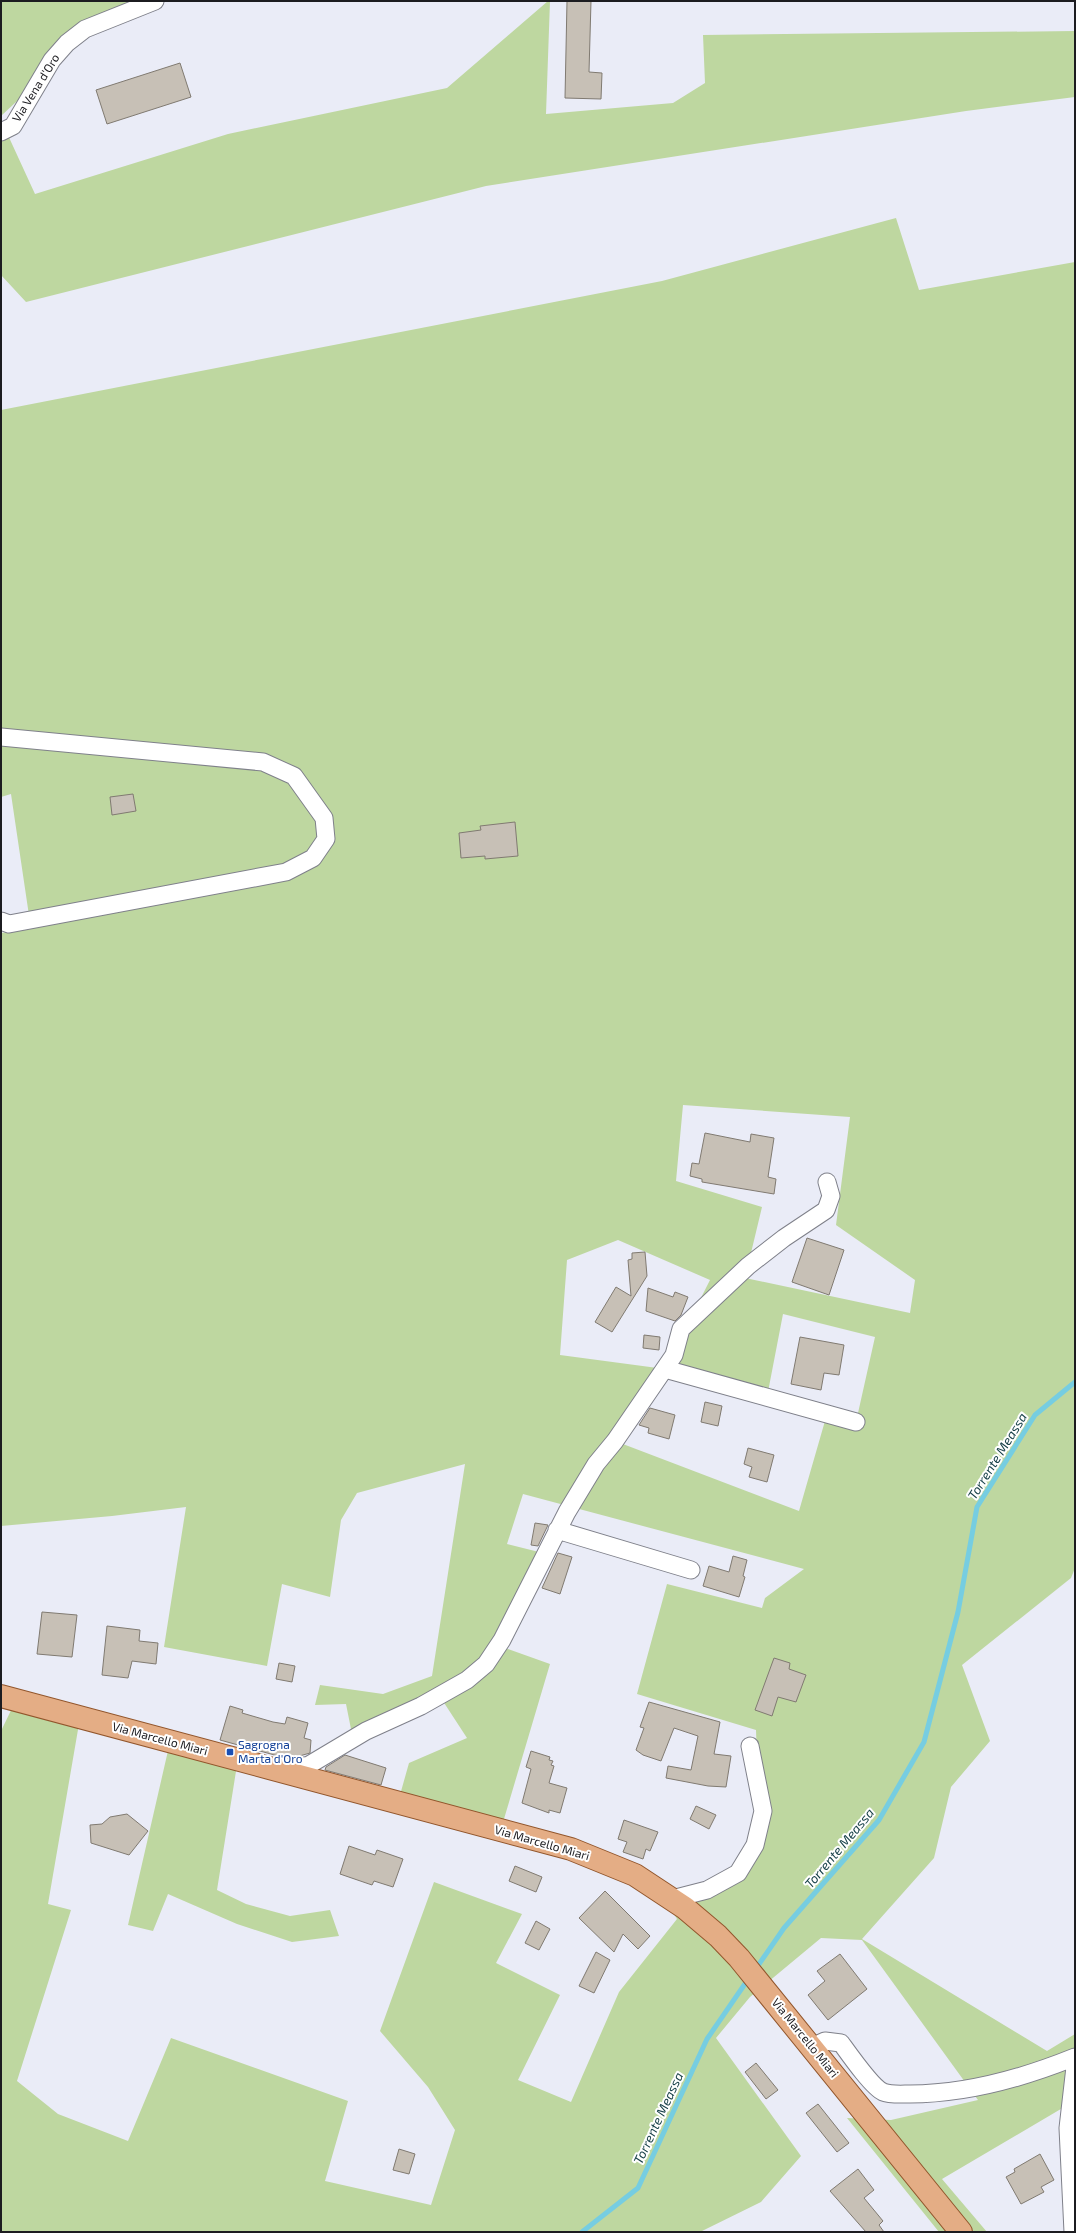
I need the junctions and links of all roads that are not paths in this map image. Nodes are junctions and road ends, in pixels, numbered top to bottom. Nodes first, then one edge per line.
1 (155, 1) edge
2 (1, 132) edge
3 (1, 737) edge
4 (1, 921) edge
5 (827, 1182) dead end
6 (665, 1369) junction
7 (856, 1422) dead end
8 (557, 1530) junction
9 (691, 1570) dead end
10 (1, 1696) edge
11 (750, 1746) dead end
12 (281, 1772) junction
13 (672, 1899) junction
14 (812, 2047) junction
15 (1075, 2057) edge
16 (1075, 2067) edge
17 (961, 2232) edge
18 (1073, 2232) edge

1 - 2 street, Via Vena d'Oro
3 - 4 street
5 - 6 street
6 - 7 street
6 - 8 street
8 - 9 street
8 - 12 street
10 - 12 main road, Via Marcello Miari
11 - 13 street
12 - 13 main road, Via Marcello Miari
13 - 14 main road, Via Marcello Miari
14 - 15 street
14 - 17 main road, Via Marcello Miari
16 - 18 street

